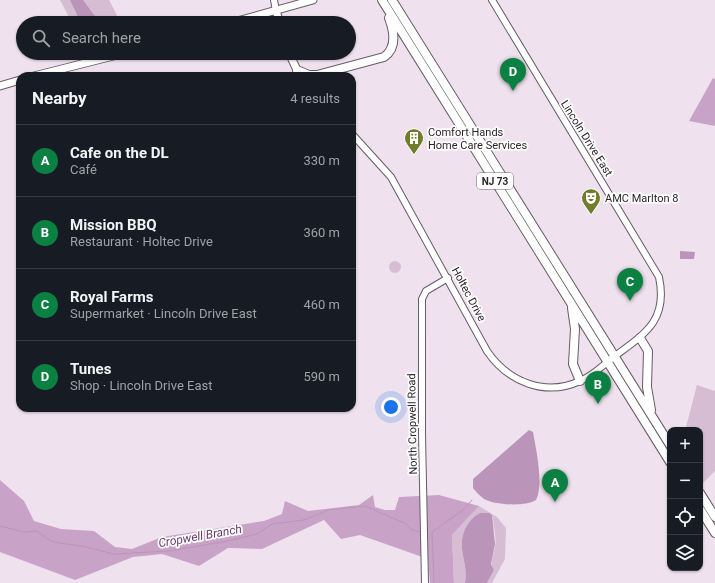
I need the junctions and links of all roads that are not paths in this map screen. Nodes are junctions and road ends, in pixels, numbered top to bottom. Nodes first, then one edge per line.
1 (274, 0) edge
2 (313, 0) edge
3 (392, 0) edge
4 (492, 0) edge
5 (384, 3) edge
6 (276, 11) junction
7 (257, 16) edge
8 (278, 16) edge
9 (97, 60) edge
10 (292, 60) edge
11 (50, 72) edge
12 (298, 72) edge
13 (332, 72) edge
14 (16, 81) edge
15 (0, 86) edge
16 (356, 138) edge
17 (448, 278) junction
18 (572, 305) junction
19 (640, 338) junction
20 (611, 359) junction
21 (580, 381) junction
22 (660, 428) junction
23 (667, 440) edge
24 (667, 457) edge
25 (703, 498) edge
26 (703, 514) edge
27 (715, 517) edge
28 (715, 533) edge
29 (425, 583) edge

1 - 6 street
2 - 6 main road
3 - 20 highway, NJ 73
4 - 19 street, Lincoln Drive East
5 - 13 highway
5 - 18 highway, NJ 73
6 - 7 main road
6 - 8 main road
9 - 11 main road
10 - 12 main road
14 - 15 main road
16 - 17 street, Holtec Drive
17 - 21 street, Holtec Drive
17 - 29 street, North Cropwell Road
18 - 20 highway, NJ 73
18 - 21 highway
19 - 20 street, Lincoln Drive East
19 - 22 highway
20 - 21 street, Holtec Drive
20 - 22 highway, NJ 73
20 - 24 highway, NJ 73
22 - 23 highway, NJ 73
25 - 27 highway
26 - 28 highway

